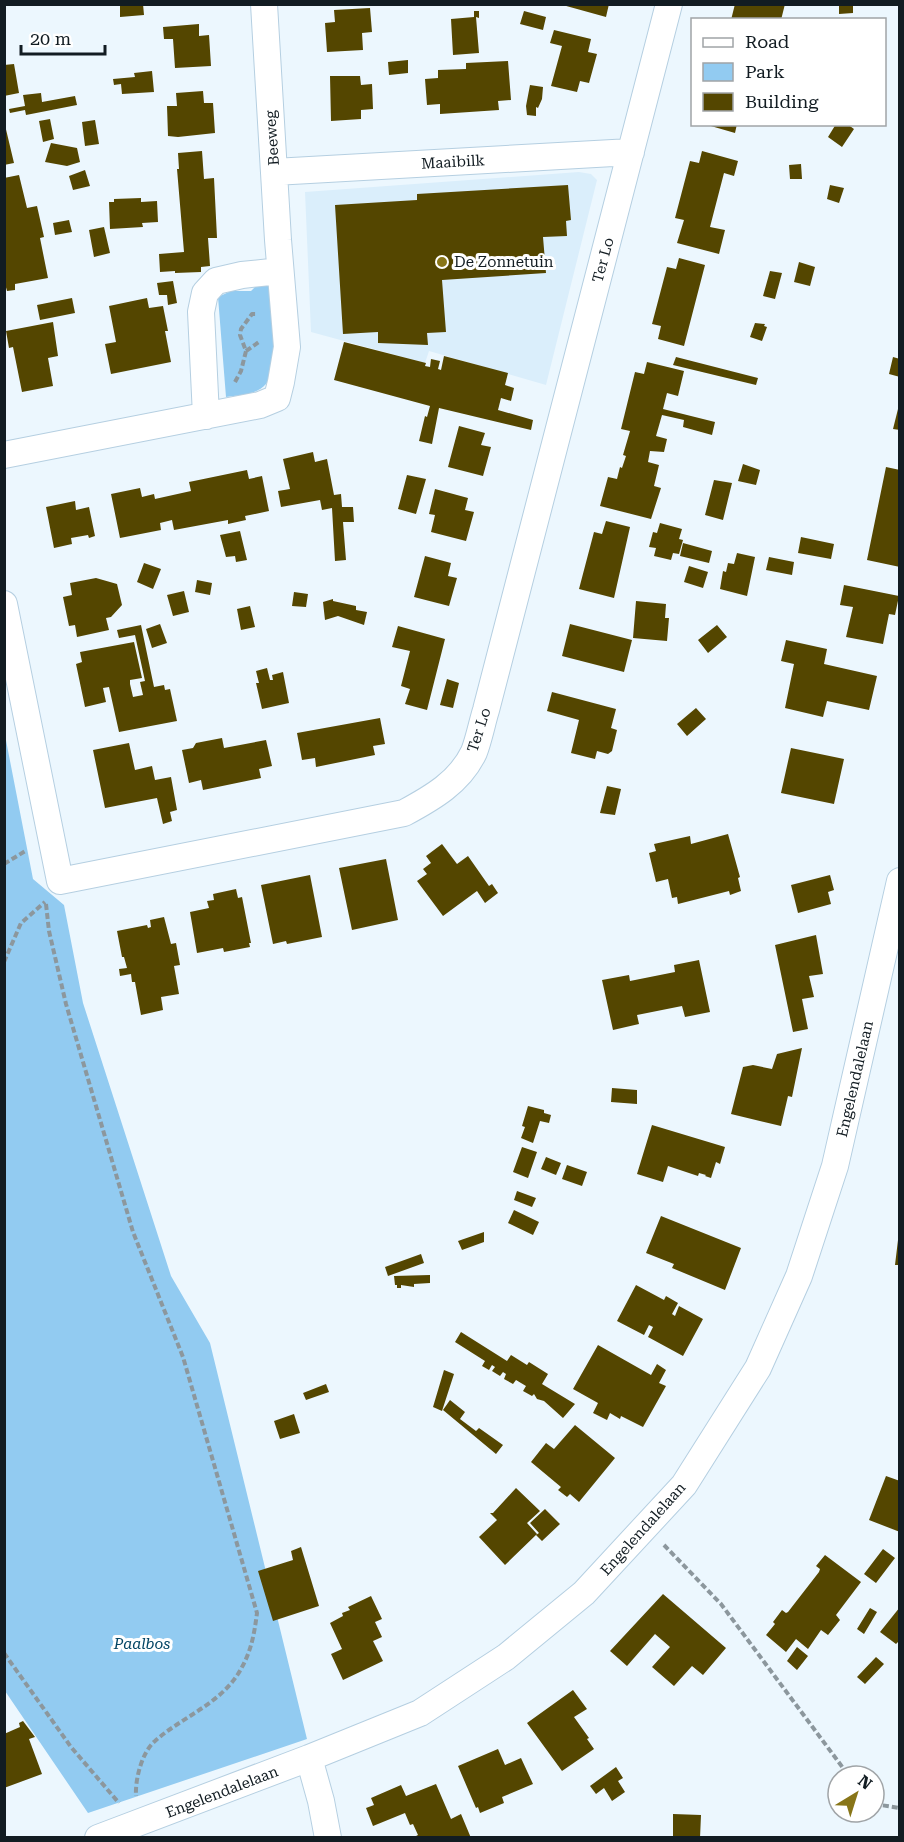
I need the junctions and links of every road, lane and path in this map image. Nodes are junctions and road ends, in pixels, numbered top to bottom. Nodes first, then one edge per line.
1 (264, 4) edge
2 (669, 4) edge
3 (631, 152) junction
4 (274, 172) junction
5 (280, 271) junction
6 (259, 314) dead end
7 (231, 388) dead end
8 (206, 416) junction
9 (4, 455) edge
10 (4, 604) edge
11 (900, 880) edge
12 (4, 962) edge
13 (645, 1527) junction
14 (4, 1653) edge
15 (309, 1758) junction
16 (840, 1764) edge
17 (140, 1831) edge
18 (98, 1838) edge
19 (328, 1838) edge

1 - 4 street, Beeweg
2 - 3 street, Ter Lo
3 - 4 street, Maaibilk
3 - 10 street, Ter Lo
4 - 5 street, Beeweg
5 - 8 street, Beeweg
5 - 8 street
6 - 7 path
8 - 9 street, Beeweg
11 - 13 street, Engelendalelaan
12 - 17 path
13 - 15 street, Engelendalelaan
13 - 16 path
14 - 17 path
15 - 17 street, Engelendalelaan
15 - 19 street
17 - 18 street, Engelendalelaan

